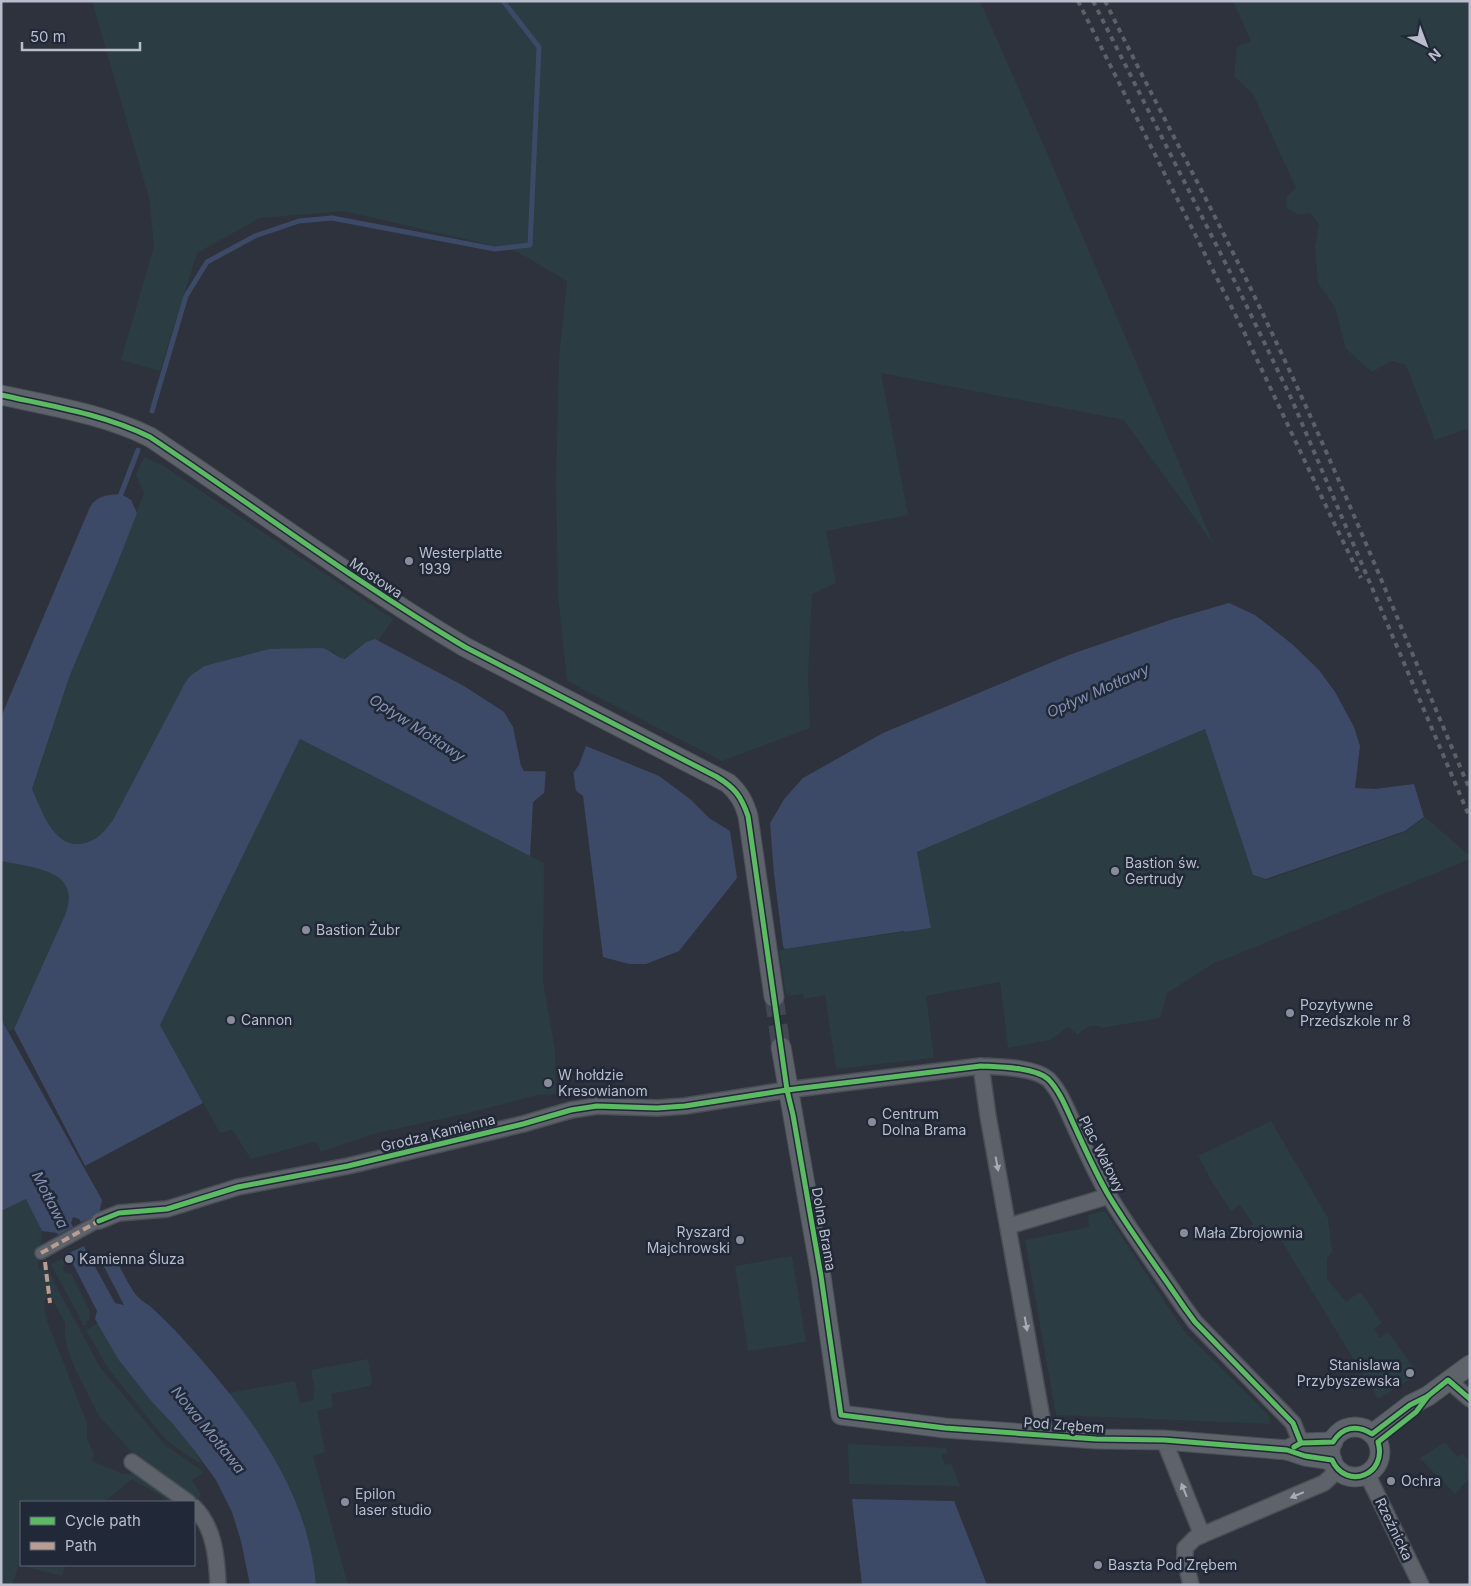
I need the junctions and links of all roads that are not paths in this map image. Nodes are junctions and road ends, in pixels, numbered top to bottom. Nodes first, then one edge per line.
1 (1, 395) edge
2 (774, 997) tunnel mouth
3 (781, 1047) tunnel mouth
4 (982, 1066) junction
5 (787, 1090) junction
6 (1109, 1196) junction
7 (99, 1221) joint
8 (1009, 1226) junction
9 (41, 1253) dead end
10 (1470, 1365) edge
11 (1448, 1380) junction
12 (1470, 1399) edge
13 (841, 1415) joint
14 (1046, 1435) junction
15 (1375, 1438) junction
16 (1164, 1440) junction
17 (1294, 1446) junction
18 (1334, 1457) junction
19 (132, 1462) dead end
20 (1367, 1474) junction
21 (187, 1501) edge
22 (195, 1508) edge
23 (1202, 1535) junction
24 (218, 1585) edge
25 (1191, 1585) edge
26 (1421, 1585) edge

1 - 2 street, Mostowa
3 - 5 street, Dolna Brama
4 - 5 street, Plac Wałowy
4 - 6 street, Plac Wałowy
4 -> 8 street
5 - 7 street, Grodza Kamienna
5 - 13 street, Dolna Brama
6 - 8 street, Plac Wałowy
6 - 17 street, Plac Wałowy
7 - 9 street
8 -> 14 street
10 - 11 street
11 - 12 street
11 - 15 street
13 - 14 street, Pod Zrębem
14 - 16 street, Pod Zrębem
15 - 18 street
15 - 20 street
16 - 17 street, Pod Zrębem
23 -> 16 street
17 - 18 street, Pod Zrębem
18 - 20 street
18 -> 23 street
19 - 21 street
20 - 26 street, Rzeźnicka
22 - 24 street
23 - 25 street

